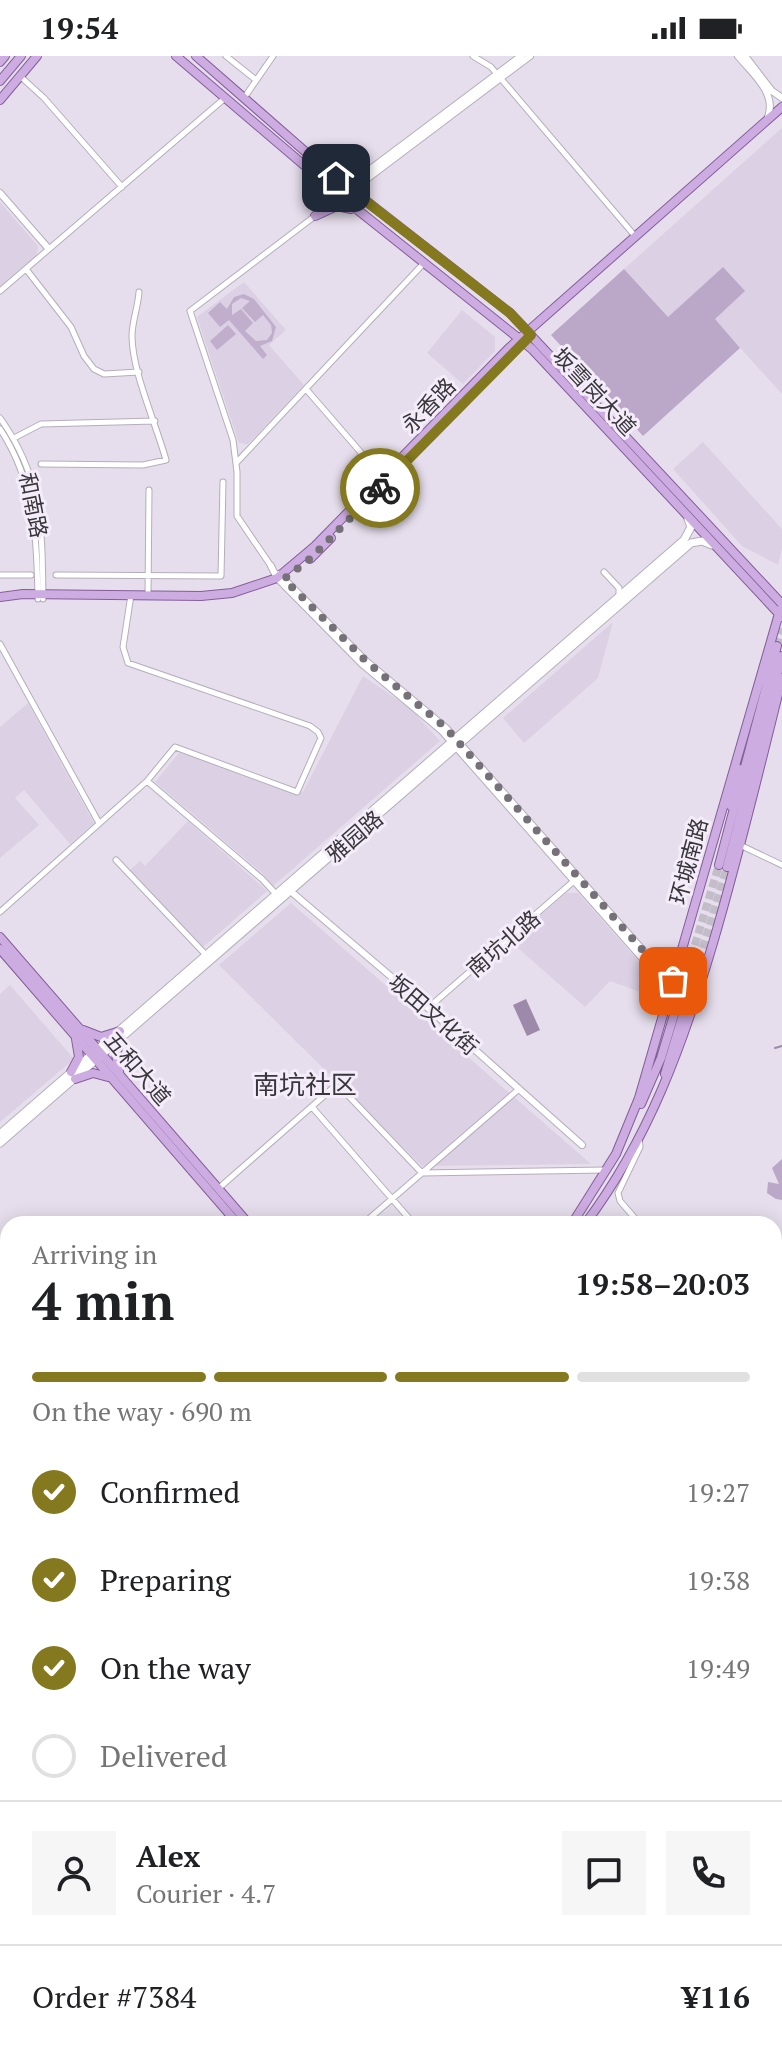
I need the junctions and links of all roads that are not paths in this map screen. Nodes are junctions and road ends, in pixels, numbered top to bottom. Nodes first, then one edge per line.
1 (5, 56) edge
2 (21, 56) edge
3 (37, 56) edge
4 (176, 56) edge
5 (226, 56) edge
6 (273, 56) edge
7 (473, 56) edge
8 (521, 56) edge
9 (530, 56) edge
10 (738, 56) edge
11 (745, 56) edge
12 (201, 58) edge
13 (0, 62) edge
14 (20, 76) junction
15 (499, 76) junction
16 (256, 80) junction
17 (0, 81) edge
18 (225, 98) junction
19 (244, 98) junction
20 (782, 98) edge
21 (0, 100) edge
22 (782, 107) edge
23 (782, 113) edge
24 (766, 121) junction
25 (317, 176) junction
26 (336, 178) junction
27 (122, 187) junction
28 (0, 193) edge
29 (366, 202) junction
30 (364, 215) junction
31 (315, 216) junction
32 (636, 237) junction
33 (48, 248) junction
34 (424, 263) junction
35 (26, 269) junction
36 (0, 291) edge
37 (139, 292) dead end
38 (530, 333) junction
39 (520, 342) junction
40 (139, 372) junction
41 (306, 389) junction
42 (0, 418) edge
43 (155, 421) junction
44 (0, 429) edge
45 (14, 438) junction
46 (237, 462) junction
47 (41, 464) dead end
48 (382, 478) junction
49 (223, 482) dead end
50 (149, 490) dead end
51 (688, 519) junction
52 (712, 545) junction
53 (271, 566) joint
54 (604, 572) dead end
55 (0, 575) edge
56 (31, 575) dead end
57 (56, 575) dead end
58 (148, 576) junction
59 (280, 578) junction
60 (622, 591) junction
61 (148, 596) junction
62 (41, 597) junction
63 (130, 598) junction
64 (0, 599) edge
65 (782, 603) edge
66 (780, 616) edge
67 (0, 644) edge
68 (777, 646) dead end
69 (782, 656) edge
70 (782, 678) edge
71 (759, 682) junction
72 (772, 726) junction
73 (456, 743) junction
74 (147, 781) junction
75 (741, 814) junction
76 (99, 823) junction
77 (728, 833) junction
78 (742, 846) junction
79 (116, 860) dead end
80 (782, 865) edge
81 (576, 879) junction
82 (288, 889) junction
83 (278, 897) junction
84 (0, 912) edge
85 (0, 937) edge
86 (0, 949) edge
87 (206, 955) junction
88 (672, 983) junction
89 (699, 992) junction
90 (428, 1008) junction
91 (142, 1016) junction
92 (74, 1028) junction
93 (121, 1035) junction
94 (97, 1055) junction
95 (73, 1076) junction
96 (119, 1080) junction
97 (519, 1089) junction
98 (312, 1107) junction
99 (649, 1119) junction
100 (628, 1129) junction
101 (0, 1134) edge
102 (639, 1137) junction
103 (0, 1143) edge
104 (582, 1145) dead end
105 (606, 1170) junction
106 (422, 1173) junction
107 (219, 1188) junction
108 (392, 1199) junction
109 (231, 1216) edge
110 (242, 1216) edge
111 (372, 1216) edge
112 (407, 1216) edge
113 (577, 1216) edge
114 (590, 1216) edge
115 (633, 1216) edge

1 - 13 main road
2 - 17 main road
3 - 14 main road
4 - 18 main road, 坂雪岗大道
5 - 16 street
6 - 16 street
7 - 15 street
8 - 15 street
9 - 15 street
10 - 24 street
11 - 20 street
12 - 19 main road, 坂雪岗大道
14 - 21 main road
14 - 27 street
15 - 26 street
15 - 29 street
15 - 32 street
16 - 19 street
18 - 25 main road, 坂雪岗大道
18 - 27 street
19 - 26 main road, 坂雪岗大道
22 - 24 main road, 永香路
23 - 38 main road, 永香路
24 - 32 main road, 永香路
25 - 30 main road, 坂雪岗大道
25 - 31 main road
26 - 29 main road, 坂雪岗大道
27 - 33 street
28 - 33 street
29 - 38 main road, 坂雪岗大道
30 - 31 main road
30 - 34 main road, 坂雪岗大道
31 - 46 street
32 - 38 main road, 永香路
33 - 35 street
34 - 39 main road, 坂雪岗大道
34 - 41 street
35 - 36 street
35 - 40 street
37 - 40 street
38 - 39 main road, 永香路
38 - 65 main road, 坂雪岗大道
39 - 48 main road, 永香路
39 - 51 main road, 坂雪岗大道
39 - 59 main road, 永香路
40 - 43 street
41 - 46 street
41 - 48 street
42 - 45 street, 和南路
43 - 45 street
43 - 47 street
44 - 62 street, 和南路
45 - 62 street, 和南路
46 - 53 street
48 - 59 main road, 永香路
49 - 58 street
50 - 58 street
51 - 52 main road, 坂雪岗大道
51 - 60 main road, 雅园路
52 - 66 main road, 坂雪岗大道
52 - 73 main road, 雅园路
53 - 59 street
54 - 60 street
55 - 56 street
57 - 58 street
58 - 61 street
59 - 61 main road, 永香路
59 - 63 main road, 永香路
59 - 73 street
60 - 73 main road, 雅园路
61 - 63 main road, 永香路
62 - 63 main road, 永香路
62 - 64 main road, 永香路
63 - 74 street
65 - 66 main road, 环城南路
66 - 71 main road, 环城南路
67 - 76 street
68 - 77 main road, 环城南路
69 - 75 main road, 环城南路
70 - 72 main road, 环城南路
71 - 77 main road
71 - 88 main road, 环城南路
72 - 75 main road
72 - 78 main road, 环城南路
73 - 81 street
73 - 82 main road, 雅园路
74 - 76 street
74 - 83 street
75 - 77 main road, 环城南路
76 - 84 street
78 - 80 street
78 - 89 main road, 环城南路
79 - 87 street
81 - 88 street
81 - 90 street, 南坑北路
82 - 83 main road, 雅园路
82 - 90 street, 坂田文化街
83 - 87 main road, 雅园路
83 - 91 main road, 雅园路
85 - 92 main road, 五和大道
86 - 92 main road, 五和大道
87 - 91 main road, 雅园路
88 - 89 street
88 - 100 main road, 环城南路
89 - 99 main road, 环城南路
90 - 97 street, 坂田文化街
91 - 93 main road, 雅园路
92 - 93 main road
92 - 94 main road, 五和大道
92 - 95 main road
93 - 94 main road, 雅园路
93 - 96 main road
94 - 95 main road, 雅园路
94 - 96 main road, 五和大道
95 - 96 main road
95 - 101 main road, 雅园路
95 - 103 main road, 雅园路
96 - 107 main road, 五和大道
96 - 109 main road, 五和大道
97 - 104 street, 坂田文化街
97 - 106 street
98 - 106 street
98 - 107 street
98 - 108 street
99 - 100 main road, 环城南路
99 - 102 main road, 环城南路
100 - 105 main road, 环城南路
102 - 114 main road, 环城南路
102 - 115 street
105 - 106 street
105 - 113 main road, 环城南路
106 - 108 street
107 - 110 main road, 五和大道
108 - 111 street
108 - 112 street

